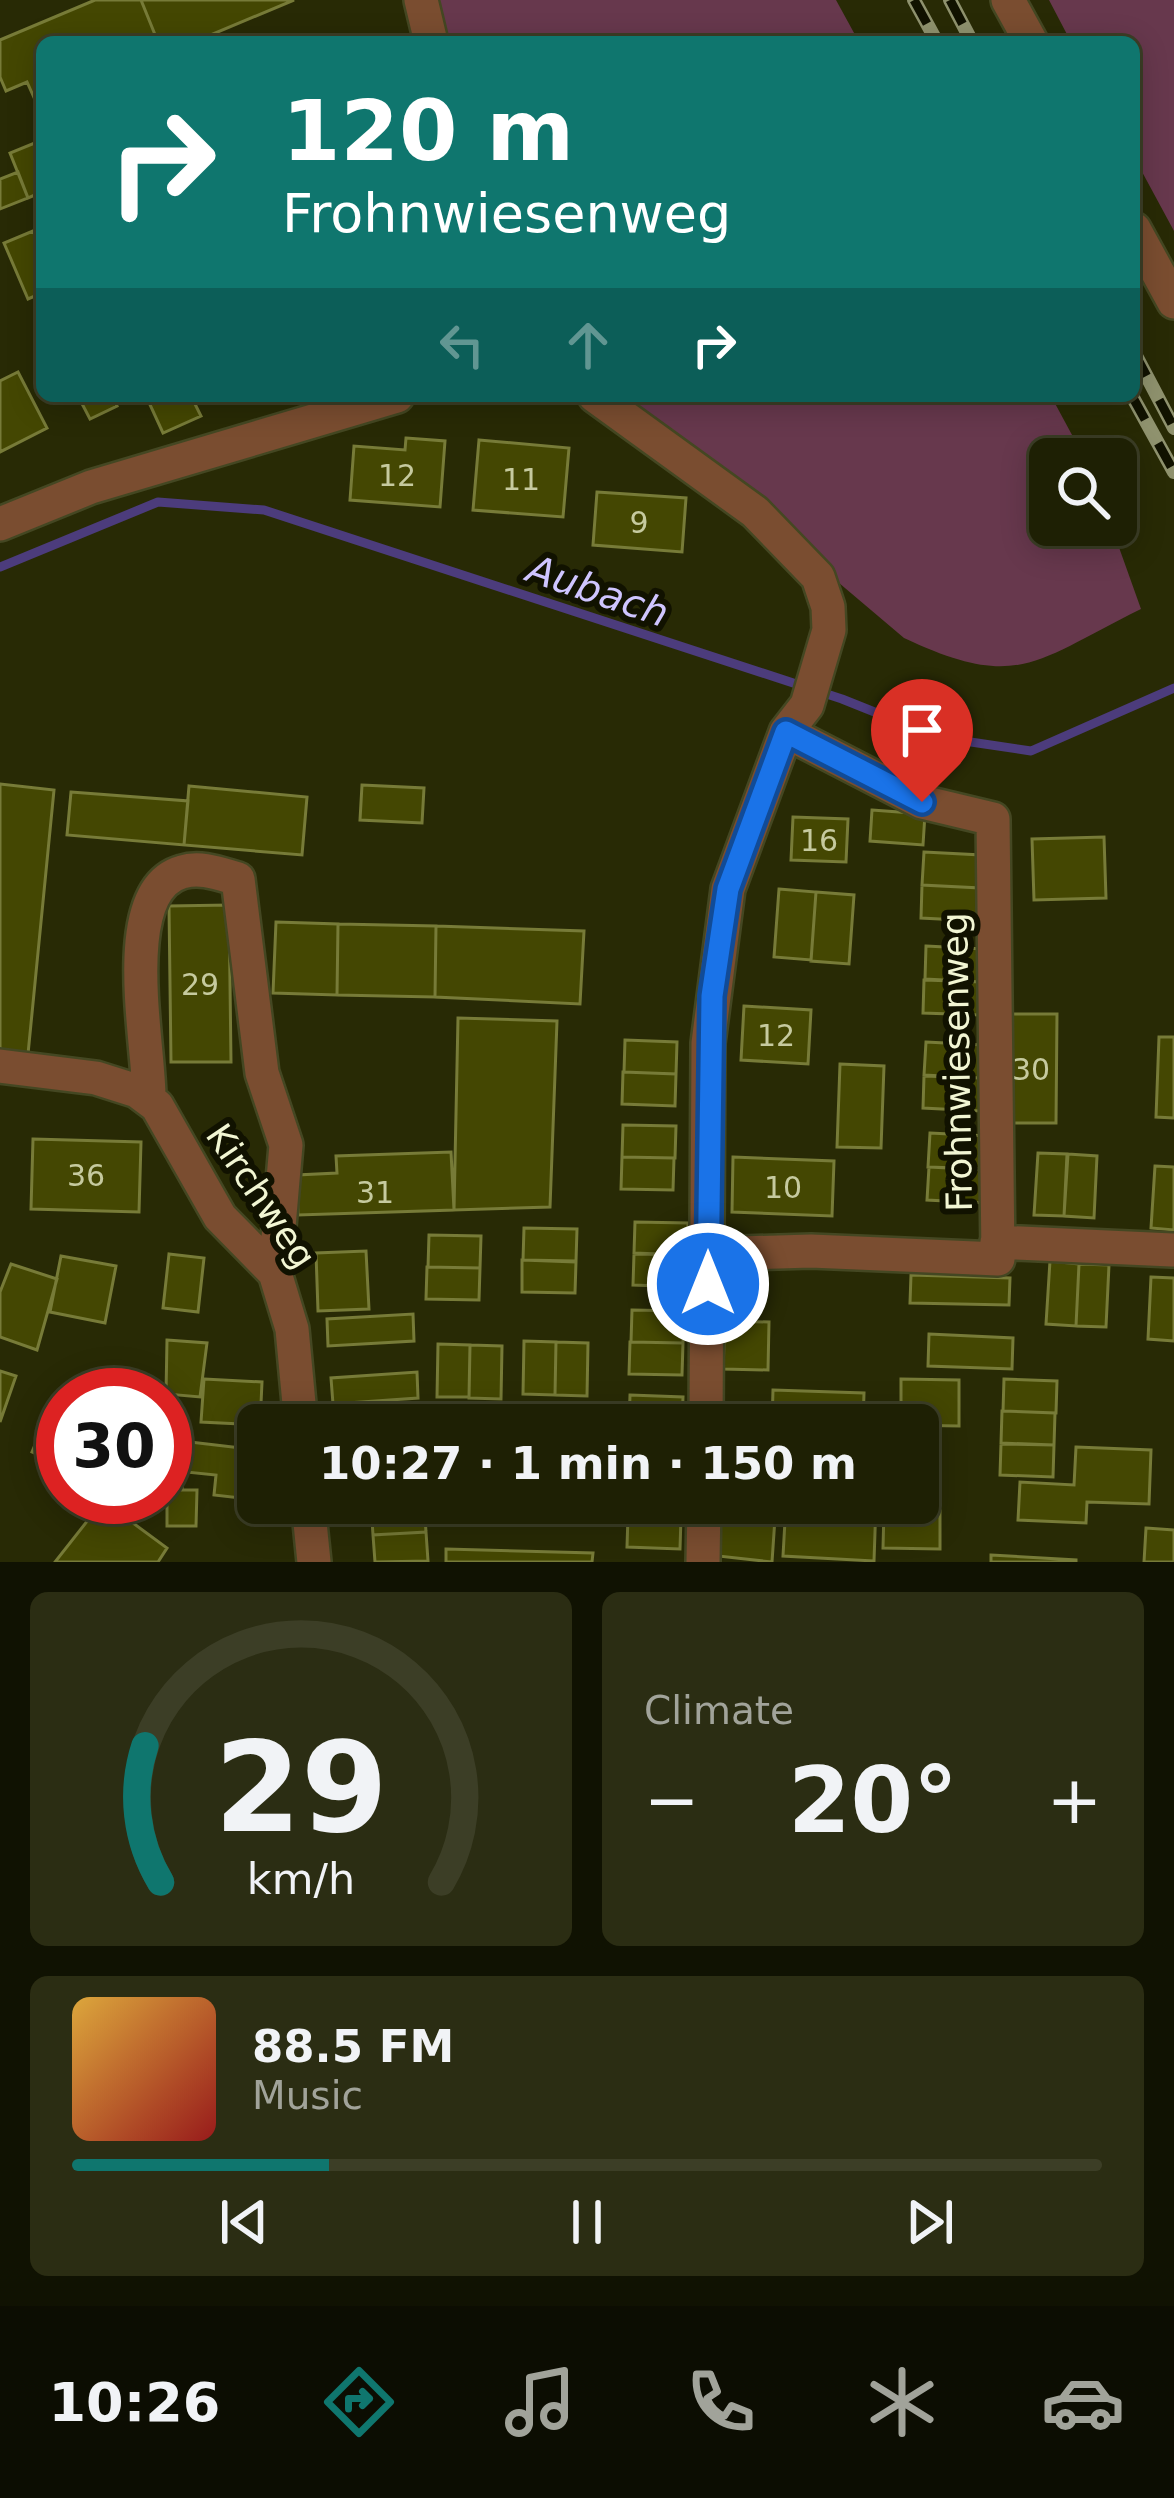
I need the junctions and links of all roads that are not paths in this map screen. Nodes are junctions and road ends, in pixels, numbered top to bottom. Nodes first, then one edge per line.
1 (421, 0) edge
2 (1008, 0) edge
3 (430, 36) edge
4 (1028, 36) edge
5 (1140, 241) edge
6 (1174, 302) edge
7 (377, 402) edge
8 (604, 402) edge
9 (0, 524) edge
10 (796, 718) junction
11 (0, 1066) edge
12 (149, 1099) junction
13 (998, 1242) junction
14 (1172, 1250) edge
15 (708, 1254) junction
16 (274, 1273) junction
17 (299, 1404) edge
18 (706, 1404) edge
19 (310, 1524) edge
20 (704, 1524) edge
21 (314, 1562) edge
22 (703, 1562) edge

1 - 3 street
2 - 4 street
5 - 6 street
7 - 9 street
8 - 10 street
10 - 13 street, Frohnwiesenweg
10 - 15 street
11 - 12 street
12 - 16 street, Kirchweg
12 - 16 street
13 - 14 street, Frohnwiesenweg
13 - 15 street, Frohnwiesenweg
15 - 18 street
16 - 17 street, Kirchweg
19 - 21 street
20 - 22 street

